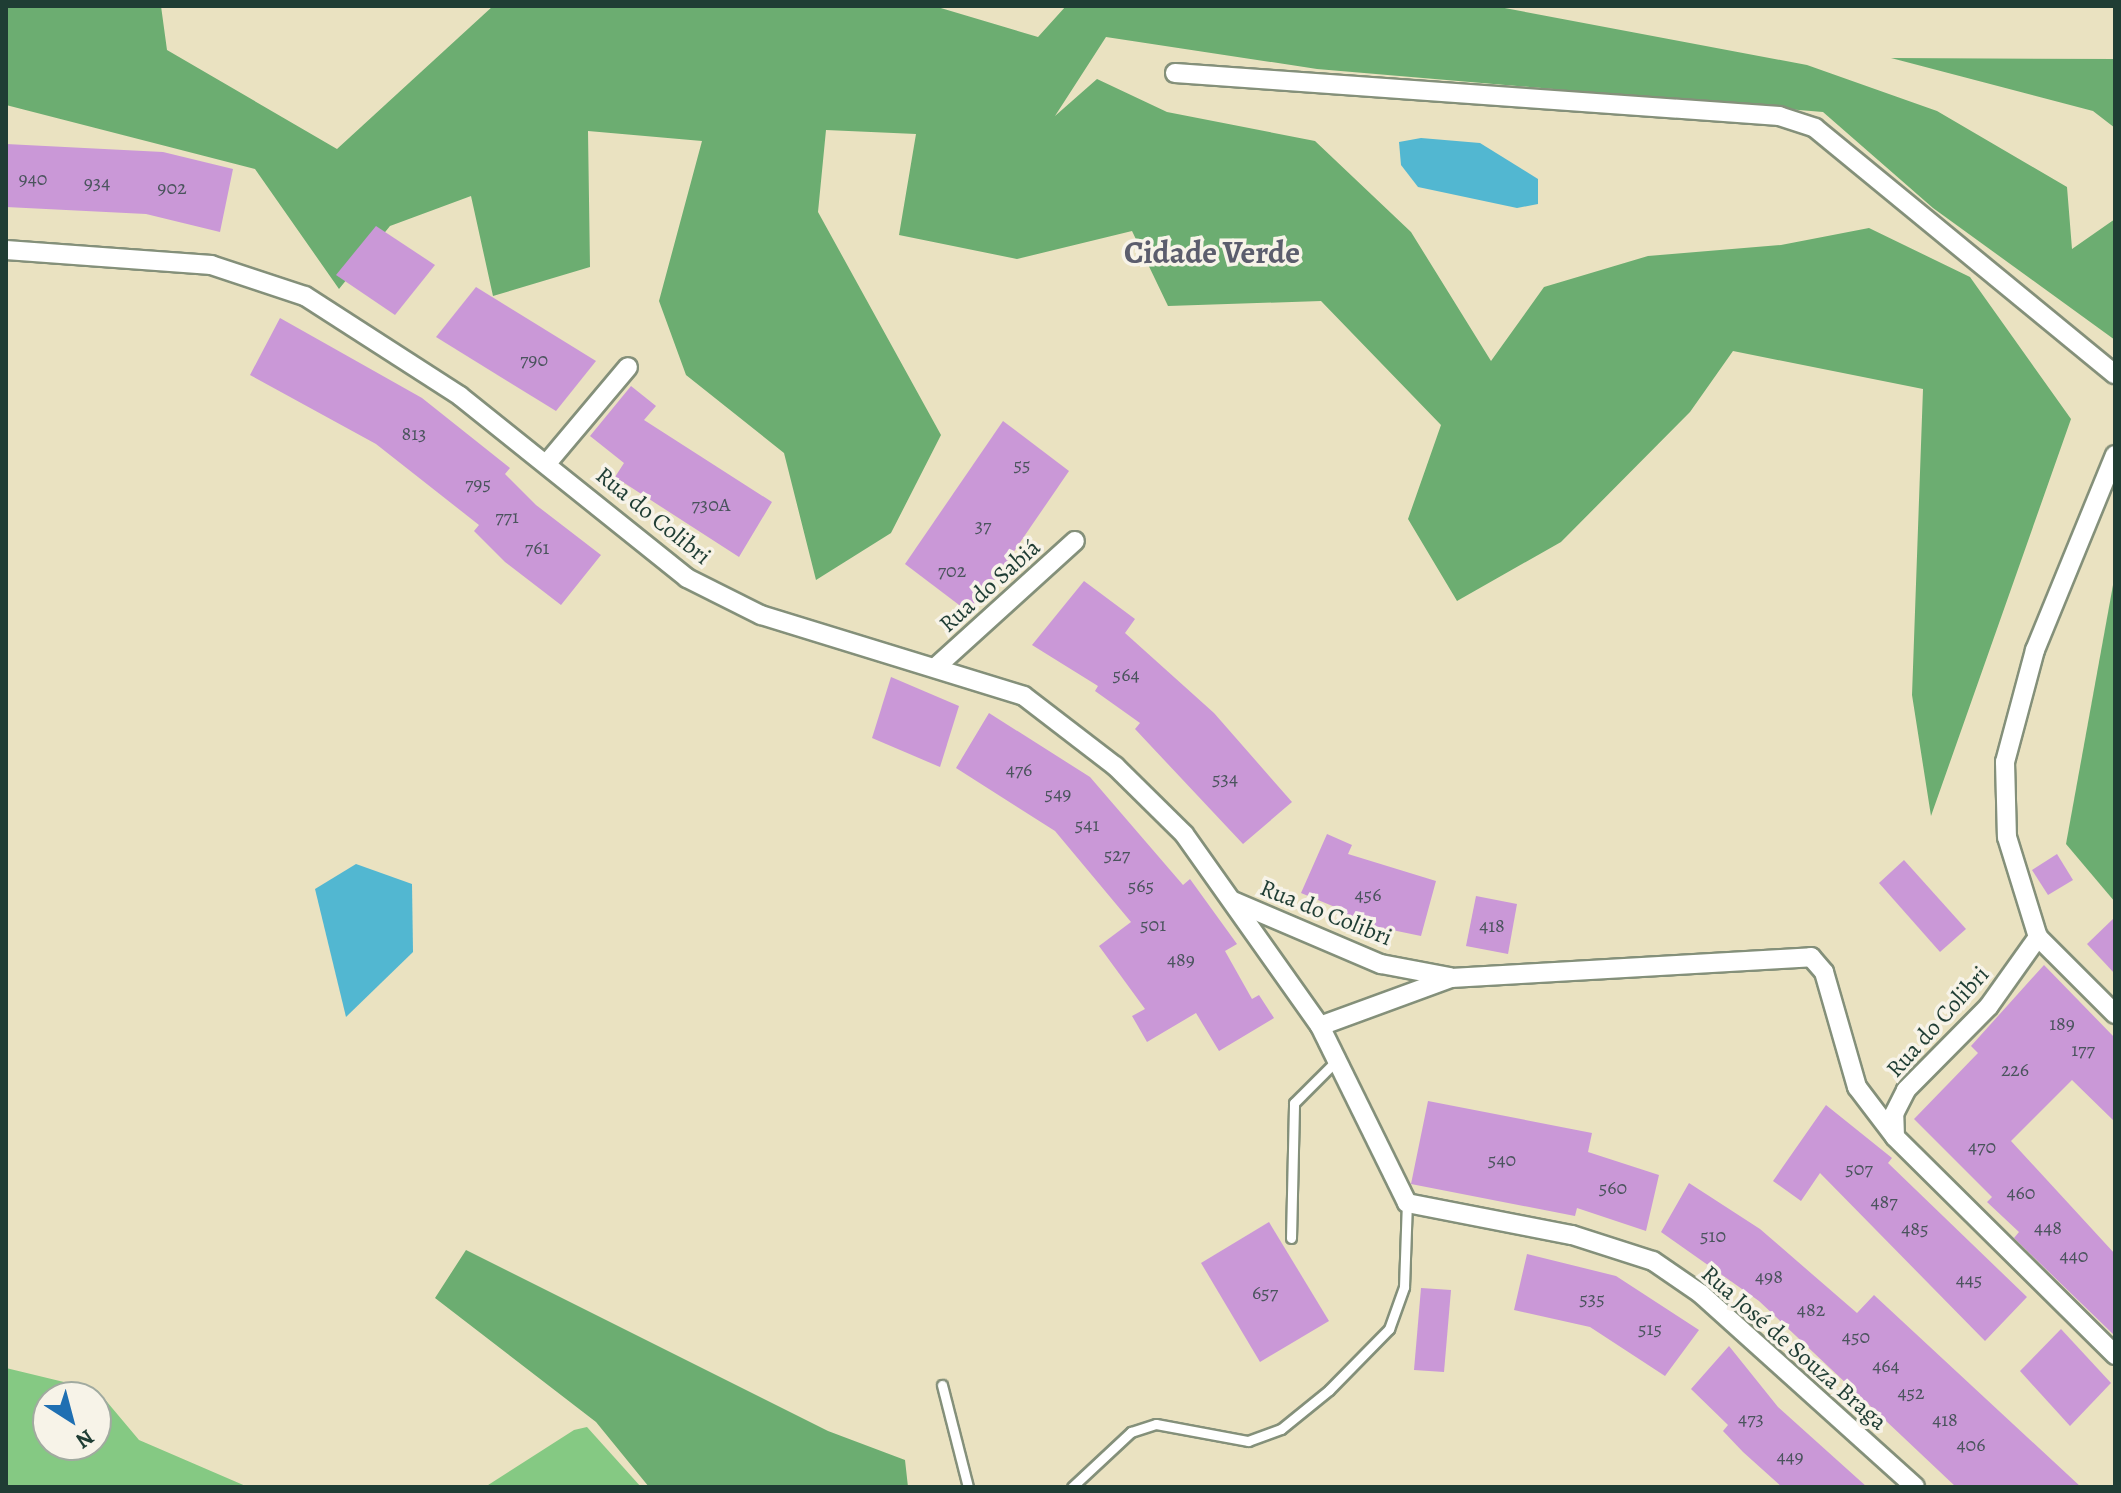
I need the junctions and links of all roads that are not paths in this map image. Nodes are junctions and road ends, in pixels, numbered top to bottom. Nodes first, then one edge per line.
1 (1175, 73) dead end
2 (6, 250) edge
3 (628, 367) dead end
4 (2115, 374) edge
5 (2115, 455) edge
6 (548, 462) junction
7 (1075, 541) dead end
8 (937, 666) junction
9 (1231, 900) junction
10 (2038, 937) junction
11 (1451, 978) junction
12 (2115, 1014) edge
13 (1320, 1026) junction
14 (1333, 1064) junction
15 (1895, 1137) junction
16 (1407, 1203) junction
17 (1291, 1238) dead end
18 (2115, 1355) edge
19 (942, 1385) dead end
20 (968, 1487) edge
21 (1072, 1487) edge
22 (1915, 1487) edge

1 - 4 street
2 - 6 street, Rua do Colibri
3 - 6 street
5 - 10 street
6 - 8 street, Rua do Colibri
7 - 8 street, Rua do Sabiá
8 - 9 street, Rua do Colibri
9 - 11 street, Rua do Colibri
9 - 13 street, Rua do Colibri
10 - 12 street
10 - 15 street, Rua do Colibri
11 - 13 street, Rua do Colibri
11 - 15 street, Rua do Colibri
13 - 14 street
14 - 16 street
14 - 17 lane
15 - 18 street
16 - 21 lane
16 - 22 street, Rua José de Souza Braga
19 - 20 lane

